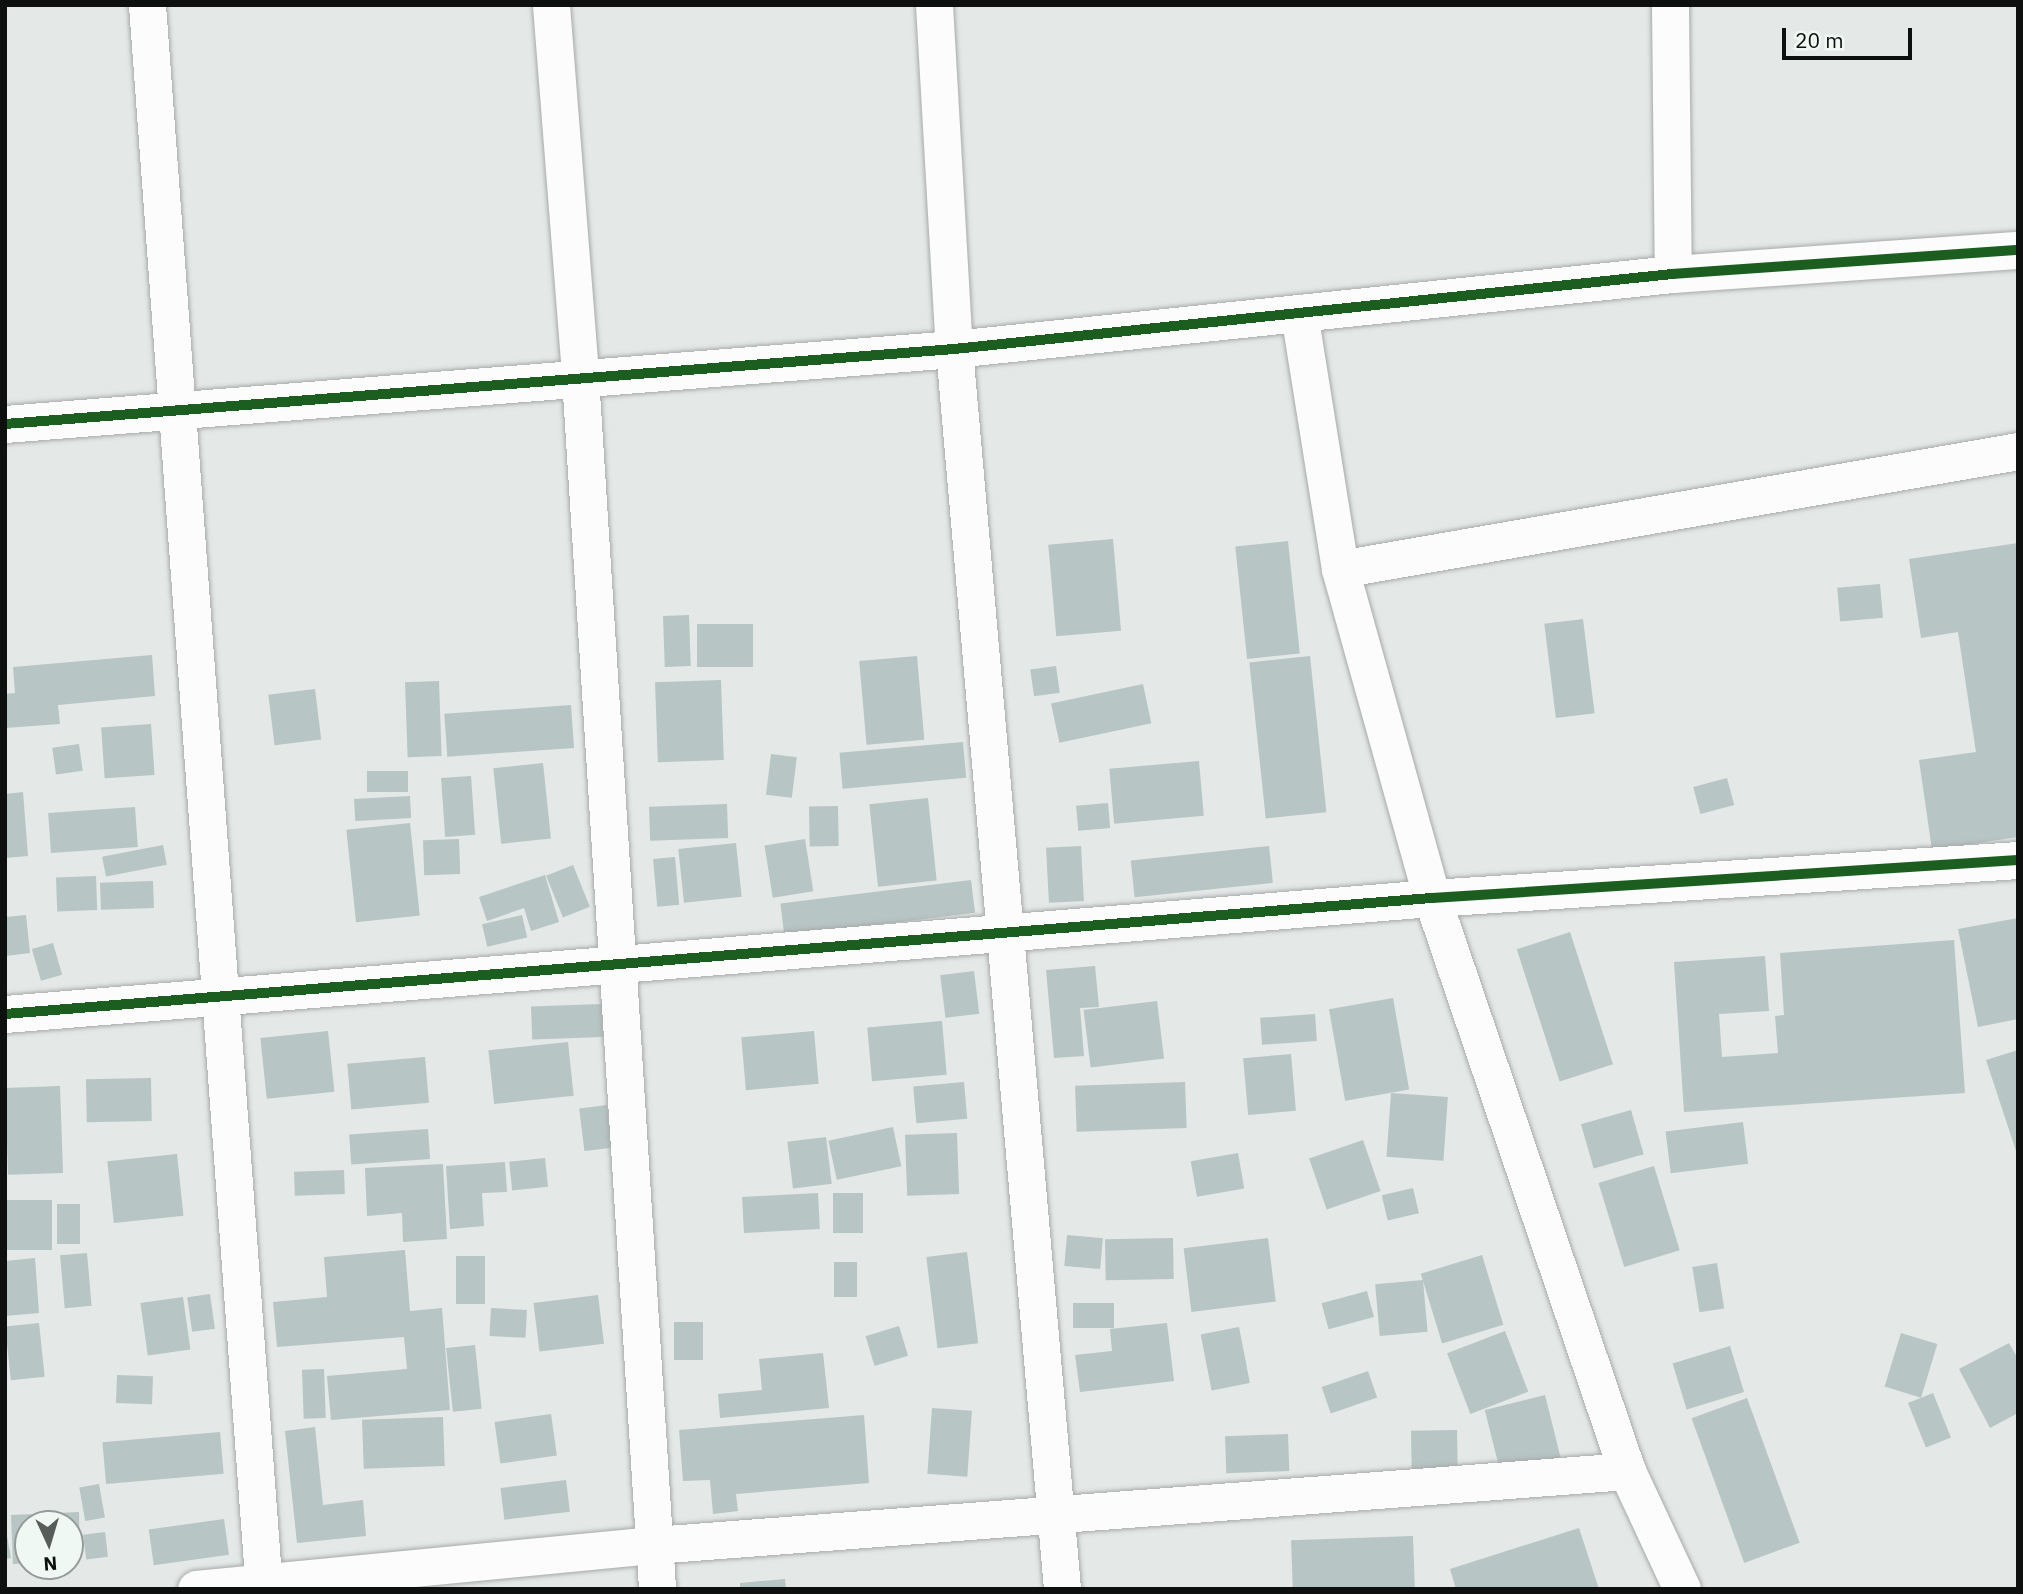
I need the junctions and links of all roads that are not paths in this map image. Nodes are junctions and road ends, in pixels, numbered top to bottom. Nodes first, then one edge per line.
1 (147, 5) edge
2 (551, 5) edge
3 (934, 5) edge
4 (1670, 5) edge
5 (2018, 250) edge
6 (1673, 274) junction
7 (1299, 313) junction
8 (954, 349) junction
9 (580, 377) junction
10 (180, 410) junction
11 (5, 424) edge
12 (2018, 451) edge
13 (1340, 569) junction
14 (2018, 860) edge
15 (1432, 898) junction
16 (1004, 932) junction
17 (616, 964) junction
18 (223, 996) junction
19 (5, 1014) edge
20 (1627, 1471) junction
21 (1056, 1515) junction
22 (654, 1545) junction
23 (264, 1586) edge
24 (196, 1589) edge
25 (657, 1589) edge
26 (1062, 1589) edge
27 (1682, 1589) edge

1 - 10 street
2 - 9 street
3 - 8 street
4 - 6 street
5 - 6 street
6 - 7 street
7 - 8 street
7 - 13 street
8 - 9 street
8 - 16 street
9 - 10 street
9 - 17 street
10 - 11 street
10 - 18 street
12 - 13 street
13 - 15 street
14 - 15 street
15 - 16 street
15 - 20 street
16 - 17 street
16 - 21 street
17 - 18 street
17 - 22 street
18 - 19 street
18 - 23 street
20 - 21 street
20 - 27 street
21 - 22 street
21 - 26 street
22 - 23 street
22 - 25 street
23 - 24 street

